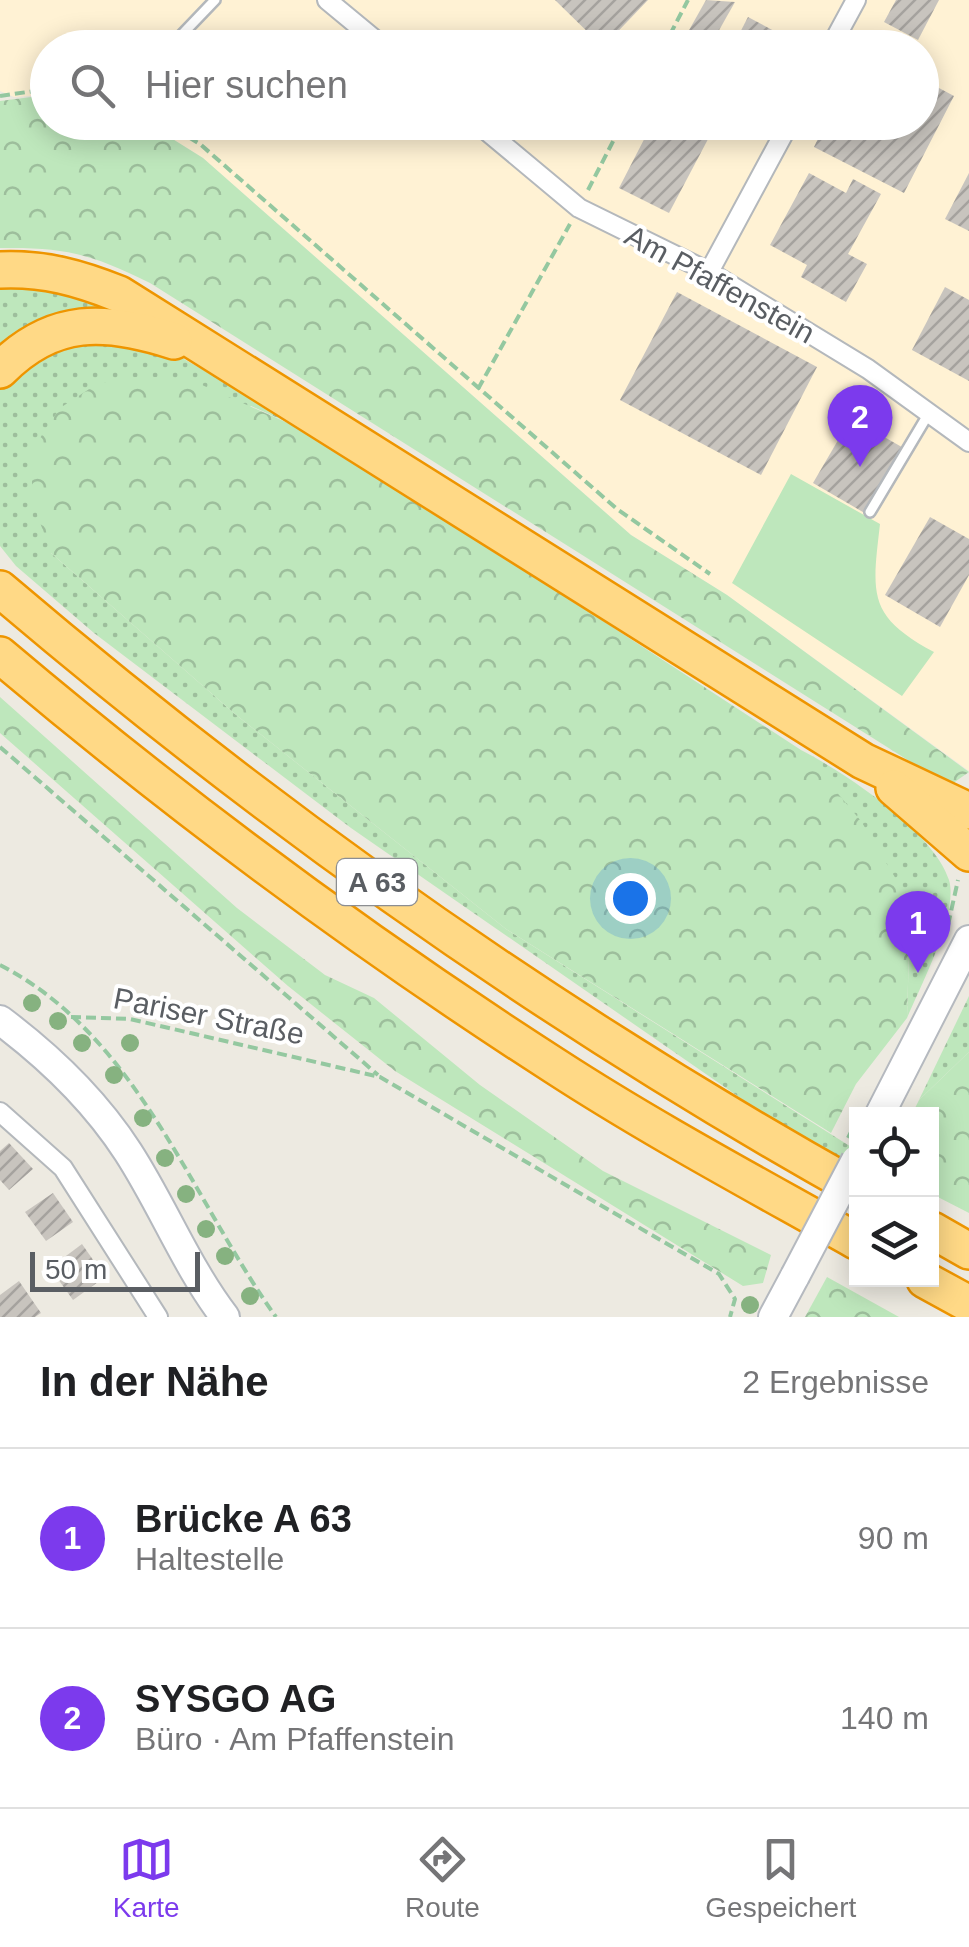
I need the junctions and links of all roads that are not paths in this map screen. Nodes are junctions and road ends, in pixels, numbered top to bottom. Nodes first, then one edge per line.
1 (214, 0) edge
2 (328, 0) edge
3 (856, 0) edge
4 (186, 30) edge
5 (364, 30) edge
6 (840, 30) edge
7 (498, 140) edge
8 (780, 140) edge
9 (0, 270) edge
10 (709, 272) junction
11 (208, 352) junction
12 (0, 370) edge
13 (929, 413) junction
14 (969, 442) edge
15 (870, 512) dead end
16 (0, 562) edge
17 (0, 590) edge
18 (0, 655) edge
19 (87, 663) junction
20 (862, 761) junction
21 (966, 808) edge
22 (969, 853) edge
23 (969, 940) edge
24 (0, 1020) edge
25 (884, 1107) edge
26 (0, 1112) edge
27 (849, 1174) edge
28 (849, 1184) edge
29 (939, 1234) edge
30 (849, 1237) edge
31 (969, 1251) edge
32 (938, 1287) edge
33 (969, 1304) edge
34 (158, 1317) edge
35 (225, 1317) edge
36 (772, 1317) edge

1 - 4 lane
2 - 5 street
3 - 6 street
7 - 10 street, Am Pfaffenstein
8 - 10 street
9 - 11 highway
10 - 13 street, Am Pfaffenstein
11 - 12 highway
11 - 20 highway
13 - 14 street, Am Pfaffenstein
13 - 15 lane
16 - 19 highway
17 - 19 highway, A 63
18 - 30 highway, A 63
19 - 28 highway, A 63
20 - 21 highway
20 - 22 highway
23 - 25 main road
24 - 35 main road
26 - 34 street
27 - 36 main road, bridge
29 - 31 highway
32 - 33 highway

